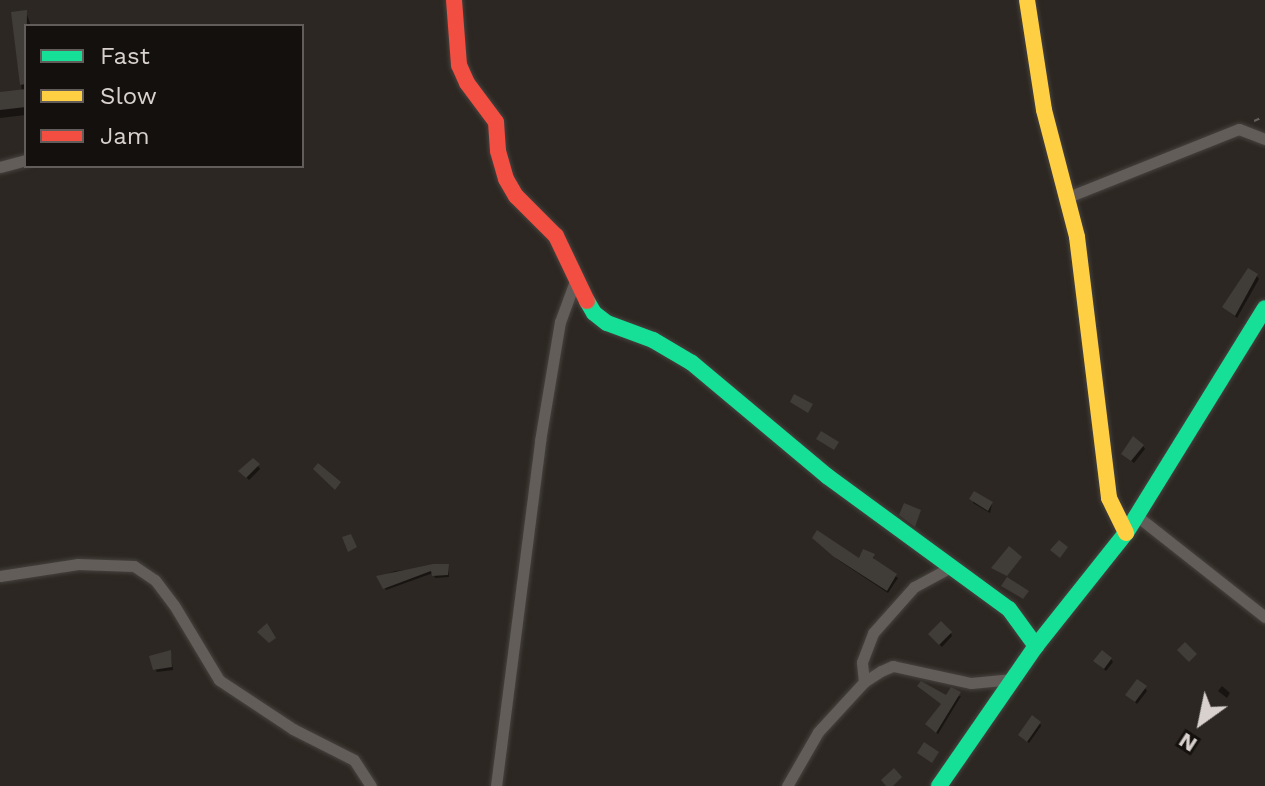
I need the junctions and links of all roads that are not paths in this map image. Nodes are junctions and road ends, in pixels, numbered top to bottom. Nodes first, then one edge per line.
1 (454, 0) edge
2 (1027, 0) edge
3 (1265, 139) edge
4 (24, 161) edge
5 (0, 167) edge
6 (1068, 197) junction
7 (575, 281) junction
8 (1265, 308) edge
9 (1137, 516) junction
10 (1126, 533) junction
11 (951, 567) junction
12 (0, 576) edge
13 (1265, 617) edge
14 (1036, 646) junction
15 (1013, 679) junction
16 (864, 682) junction
17 (371, 786) edge
18 (496, 786) edge
19 (787, 786) edge
20 (939, 786) edge

1 - 7 street
2 - 6 street
3 - 6 street
4 - 5 street
6 - 10 street
7 - 11 street
7 - 18 street
8 - 9 street
9 - 10 street
9 - 13 street
10 - 14 street
11 - 14 street
11 - 16 street
12 - 17 street
14 - 15 street
15 - 16 street
15 - 20 street
16 - 19 street

